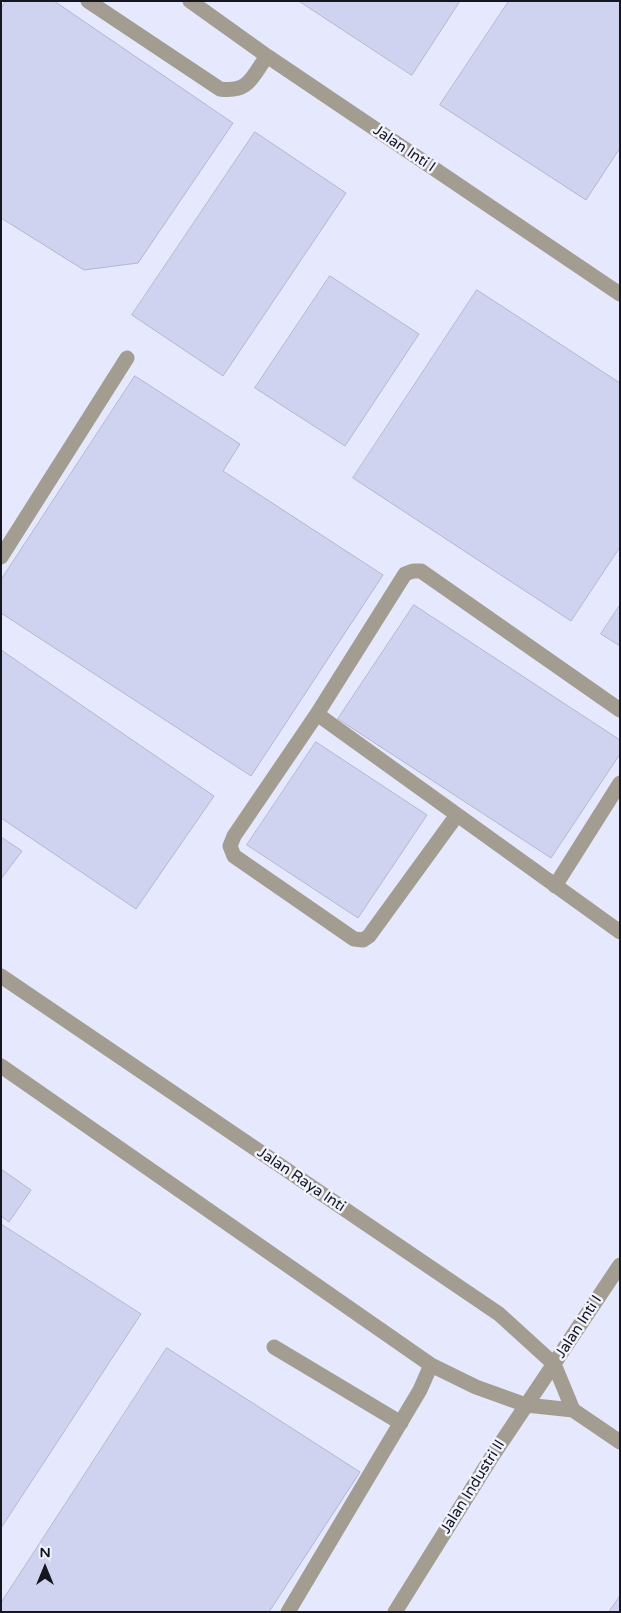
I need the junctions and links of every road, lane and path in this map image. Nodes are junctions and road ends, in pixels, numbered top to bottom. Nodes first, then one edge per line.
1 (88, 1) edge
2 (190, 1) edge
3 (267, 56) junction
4 (620, 294) edge
5 (127, 358) dead end
6 (1, 557) edge
7 (620, 710) edge
8 (317, 714) junction
9 (620, 783) edge
10 (457, 815) junction
11 (556, 886) junction
12 (620, 932) edge
13 (1, 976) edge
14 (1, 1066) edge
15 (620, 1265) edge
16 (274, 1347) dead end
17 (554, 1364) junction
18 (431, 1365) junction
19 (526, 1405) junction
20 (573, 1410) junction
21 (401, 1423) junction
22 (620, 1442) edge
23 (288, 1612) edge
24 (395, 1612) edge

1 - 3 street
2 - 3 street, Jalan Inti I
3 - 4 street, Jalan Inti I
5 - 6 street
7 - 8 street
8 - 10 street
8 - 10 street
9 - 11 street
10 - 11 street
11 - 12 street
13 - 17 street, Jalan Raya Inti
14 - 18 street
15 - 17 street, Jalan Inti I
16 - 21 street
17 - 19 street, Jalan Industri II
17 - 20 street, Jalan Raya Inti
18 - 19 street
18 - 21 street
19 - 20 street
19 - 24 street, Jalan Industri II
20 - 22 street
21 - 23 street

